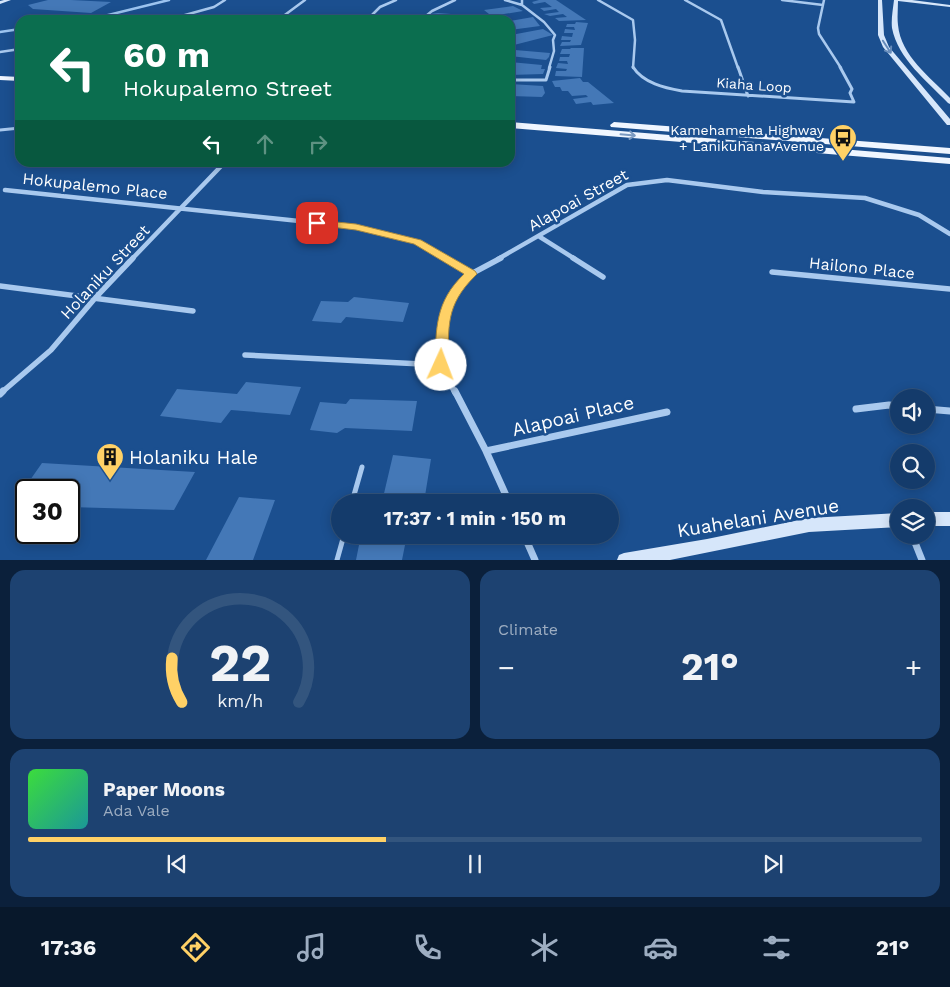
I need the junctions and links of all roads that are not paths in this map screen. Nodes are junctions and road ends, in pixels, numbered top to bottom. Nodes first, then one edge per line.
1 (10, 0) edge
2 (226, 0) edge
3 (305, 0) edge
4 (396, 0) edge
5 (455, 0) edge
6 (505, 0) edge
7 (522, 0) edge
8 (598, 0) edge
9 (685, 0) edge
10 (782, 0) edge
11 (824, 0) edge
12 (880, 0) edge
13 (896, 0) edge
14 (900, 0) edge
15 (0, 4) edge
16 (522, 5) junction
17 (823, 5) junction
18 (950, 6) edge
19 (185, 15) edge
20 (287, 15) edge
21 (372, 15) edge
22 (427, 15) edge
23 (15, 50) edge
24 (0, 52) edge
25 (0, 78) edge
26 (15, 79) edge
27 (515, 80) edge
28 (0, 86) edge
29 (15, 88) edge
30 (748, 96) junction
31 (950, 102) edge
32 (515, 117) edge
33 (950, 123) edge
34 (515, 125) edge
35 (15, 128) edge
36 (0, 130) edge
37 (722, 133) junction
38 (950, 142) edge
39 (773, 148) junction
40 (950, 151) edge
41 (950, 161) edge
42 (950, 166) edge
43 (220, 167) edge
44 (5, 190) dead end
45 (182, 208) junction
46 (950, 234) edge
47 (540, 237) junction
48 (772, 272) dead end
49 (471, 274) junction
50 (603, 277) dead end
51 (0, 286) edge
52 (950, 289) edge
53 (96, 297) junction
54 (192, 311) dead end
55 (245, 356) dead end
56 (441, 365) junction
57 (0, 394) edge
58 (890, 405) edge
59 (856, 409) dead end
60 (935, 410) edge
61 (950, 411) edge
62 (668, 412) dead end
63 (486, 451) junction
64 (362, 467) dead end
65 (354, 494) edge
66 (505, 494) edge
67 (935, 519) edge
68 (950, 519) edge
69 (890, 520) edge
70 (341, 544) edge
71 (528, 544) edge
72 (916, 544) edge
73 (337, 560) edge
74 (535, 560) edge
75 (624, 560) edge
76 (922, 560) edge

1 - 15 main road
2 - 19 street
3 - 20 street
4 - 21 street
5 - 22 street
6 - 16 street
7 - 16 street
8 - 30 street, Kiaha Loop
9 - 30 street
10 - 17 street
11 - 17 street, Kiaha Loop
12 -> 33 main road
13 - 31 main road
14 - 18 main road
16 - 27 street
17 - 30 street, Kiaha Loop
23 - 24 street
25 - 26 main road
28 - 29 main road
32 - 37 main road
34 -> 39 main road
35 - 36 street
37 - 38 main road
37 - 40 main road
39 - 41 main road
39 - 42 main road
43 - 45 street, Holaniku Street
44 - 45 street, Hokupalemo Place
45 - 49 street, Hokupalemo Place
45 - 53 street, Holaniku Street
46 - 47 street, Alapoai Street
47 - 49 street, Alapoai Street
47 - 50 street
48 - 52 street, Hailono Place
49 - 56 street, Alapoai Street
51 - 53 street
53 - 54 street
53 - 57 street, Holaniku Street
55 - 56 street
56 - 63 street
58 - 59 street
60 - 61 street
62 - 63 street, Alapoai Place
63 - 66 street
64 - 65 lane
67 - 68 main road
69 - 75 main road, Kuahelani Avenue
70 - 73 lane
71 - 74 street
72 - 76 street

